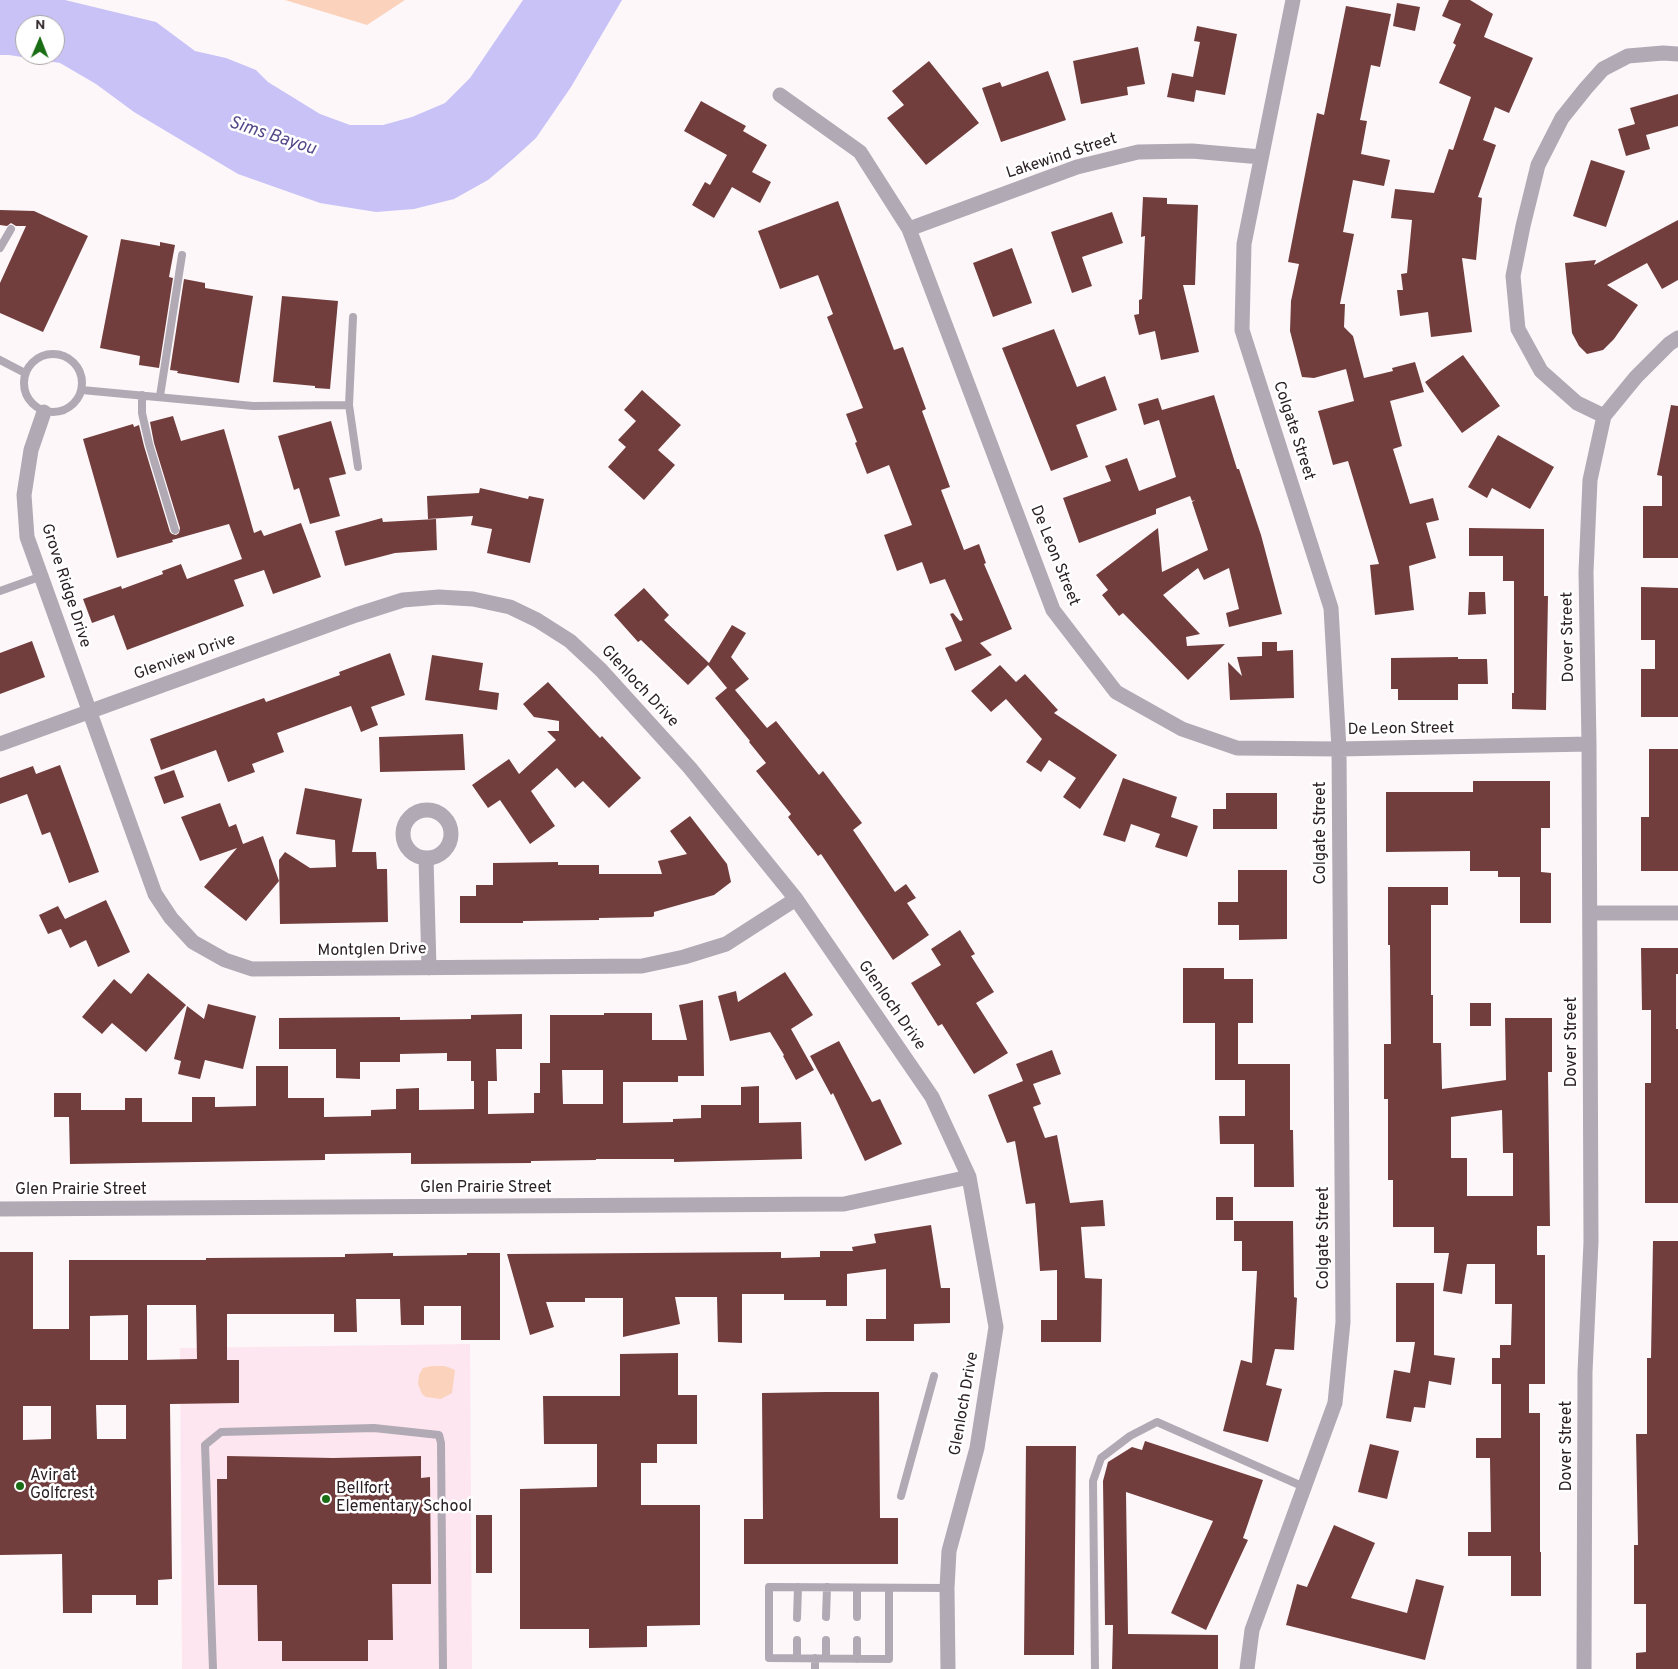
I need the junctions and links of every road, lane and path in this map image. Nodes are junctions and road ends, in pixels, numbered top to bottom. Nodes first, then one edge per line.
1 (1293, 0) edge
2 (1678, 54) edge
3 (780, 95) dead end
4 (1261, 157) junction
5 (909, 229) junction
6 (11, 230) dead end
7 (0, 248) edge
8 (182, 254) dead end
9 (354, 317) dead end
10 (1678, 338) edge
11 (0, 360) edge
12 (25, 372) junction
13 (82, 390) junction
14 (142, 395) junction
15 (160, 396) junction
16 (349, 405) junction
17 (44, 412) junction
18 (1604, 416) junction
19 (358, 467) dead end
20 (175, 530) dead end
21 (42, 576) junction
22 (0, 591) edge
23 (381, 606) joint
24 (90, 711) junction
25 (0, 744) edge
26 (1589, 744) junction
27 (1339, 749) junction
28 (426, 858) dead end
29 (796, 898) junction
30 (1590, 913) junction
31 (1678, 913) edge
32 (429, 968) junction
33 (969, 1177) junction
34 (0, 1209) edge
35 (934, 1376) dead end
36 (1304, 1486) junction
37 (901, 1496) dead end
38 (798, 1587) junction
39 (827, 1588) junction
40 (857, 1588) junction
41 (890, 1588) junction
42 (947, 1588) junction
43 (826, 1617) dead end
44 (857, 1617) dead end
45 (797, 1618) dead end
46 (797, 1640) dead end
47 (826, 1640) dead end
48 (857, 1640) dead end
49 (797, 1658) junction
50 (815, 1658) junction
51 (826, 1658) junction
52 (857, 1659) junction
53 (213, 1669) edge
54 (443, 1669) edge
55 (815, 1669) edge
56 (948, 1669) edge
57 (1094, 1669) edge
58 (1248, 1669) edge
59 (1584, 1669) edge

1 - 4 street, Colgate Street
2 - 18 street
3 - 5 street, De Leon Street
4 - 5 street, Lakewind Street
4 - 27 street, Colgate Street
5 - 27 street, De Leon Street
6 - 7 lane
8 - 15 lane
9 - 16 lane
10 - 18 street
11 - 12 lane
12 - 13 lane
12 - 17 lane
13 - 14 lane
13 - 17 lane
14 - 15 lane
14 - 20 lane
15 - 16 lane
16 - 19 lane
17 - 21 street, Grove Ridge Drive
18 - 26 street, Dover Street
21 - 22 lane
21 - 24 street, Grove Ridge Drive
23 - 24 street, Glenview Drive
23 - 29 street, Glenloch Drive
24 - 25 street, Glenview Drive
24 - 32 street, Montglen Drive
26 - 27 street, De Leon Street
26 - 30 street, Dover Street
27 - 36 street, Colgate Street
28 - 32 street
29 - 32 street, Montglen Drive
29 - 33 street, Glenloch Drive
30 - 31 street
30 - 59 street, Dover Street
33 - 34 street, Glen Prairie Street
33 - 42 street, Glenloch Drive
35 - 37 lane
36 - 57 lane
36 - 58 street, Colgate Street
38 - 39 lane
38 - 45 lane
38 - 49 lane
39 - 40 lane
39 - 43 lane
40 - 41 lane
40 - 44 lane
41 - 42 lane
41 - 52 lane
42 - 56 street, Glenloch Drive
46 - 49 lane
47 - 51 lane
48 - 52 lane
49 - 50 lane
50 - 51 lane
50 - 55 lane
51 - 52 lane
53 - 54 lane

